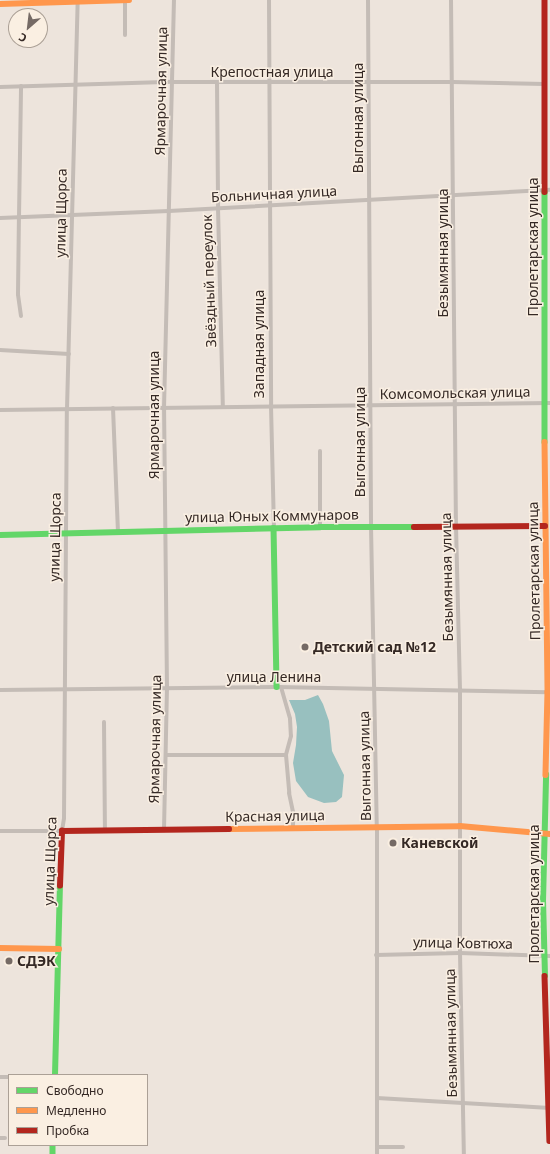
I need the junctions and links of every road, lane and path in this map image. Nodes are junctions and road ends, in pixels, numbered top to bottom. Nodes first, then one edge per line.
1 (120, 0) edge
2 (125, 0) edge
3 (129, 0) edge
4 (174, 0) edge
5 (269, 0) edge
6 (368, 0) edge
7 (451, 0) edge
8 (545, 0) edge
9 (78, 1) edge
10 (0, 4) edge
11 (125, 35) dead end
12 (173, 82) junction
13 (369, 82) junction
14 (453, 82) junction
15 (217, 83) junction
16 (270, 83) junction
17 (74, 84) junction
18 (545, 84) junction
19 (21, 86) junction
20 (0, 87) edge
21 (547, 190) edge
22 (454, 195) junction
23 (369, 199) junction
24 (270, 205) junction
25 (218, 208) junction
26 (169, 211) junction
27 (74, 215) junction
28 (18, 217) junction
29 (0, 218) edge
30 (547, 293) edge
31 (21, 316) dead end
32 (0, 350) edge
33 (69, 354) junction
34 (548, 403) edge
35 (456, 404) junction
36 (223, 406) junction
37 (271, 406) junction
38 (371, 406) junction
39 (113, 408) junction
40 (164, 408) junction
41 (68, 409) junction
42 (0, 410) edge
43 (320, 451) dead end
44 (547, 524) edge
45 (371, 526) junction
46 (456, 526) junction
47 (320, 527) junction
48 (274, 528) junction
49 (166, 531) junction
50 (118, 532) junction
51 (67, 533) junction
52 (0, 535) edge
53 (279, 687) junction
54 (167, 689) junction
55 (0, 690) edge
56 (375, 690) junction
57 (460, 690) junction
58 (65, 691) junction
59 (548, 692) junction
60 (104, 722) dead end
61 (166, 755) junction
62 (286, 755) junction
63 (460, 826) junction
64 (377, 827) junction
65 (293, 828) junction
66 (164, 830) junction
67 (0, 831) edge
68 (62, 831) junction
69 (105, 831) junction
70 (548, 833) edge
71 (0, 948) edge
72 (59, 950) junction
73 (460, 953) junction
74 (376, 954) junction
75 (548, 956) edge
76 (55, 1074) edge
77 (377, 1098) junction
78 (463, 1103) junction
79 (549, 1108) edge
80 (550, 1141) edge
81 (377, 1147) junction
82 (403, 1147) dead end
83 (377, 1154) edge
84 (464, 1154) edge

1 - 2 street
1 - 9 street
2 - 3 street
2 - 11 street
4 - 12 street, Ярмарочная улица
5 - 16 street, Западная улица
6 - 13 street, Выгонная улица
7 - 14 street, Безымянная улица
8 - 18 street, Пролетарская улица
9 - 10 street
9 - 17 street, улица Щорса
12 - 15 street, Крепостная улица
12 - 17 street, Крепостная улица
12 - 26 street, Ярмарочная улица
13 - 14 street, Крепостная улица
13 - 16 street, Крепостная улица
13 - 23 street, Выгонная улица
14 - 18 street, Крепостная улица
14 - 22 street, Безымянная улица
15 - 16 street, Крепостная улица
15 - 25 street, Звёздный переулок
16 - 24 street, Западная улица
17 - 19 street, Крепостная улица
17 - 27 street, улица Щорса
18 - 21 street, Пролетарская улица
19 - 20 street, Крепостная улица
19 - 28 street
21 - 22 street, Больничная улица
21 - 30 street, Пролетарская улица
22 - 23 street, Больничная улица
22 - 35 street, Безымянная улица
23 - 24 street, Больничная улица
23 - 38 street, Выгонная улица
24 - 25 street, Больничная улица
24 - 37 street, Западная улица
25 - 26 street, Больничная улица
25 - 36 street, Звёздный переулок
26 - 27 street, Больничная улица
26 - 40 street, Ярмарочная улица
27 - 28 street, Больничная улица
27 - 33 street, улица Щорса
28 - 29 street, Больничная улица
28 - 31 street
30 - 34 street, Пролетарская улица
32 - 33 street
33 - 41 street, улица Щорса
34 - 35 street, Комсомольская улица
34 - 44 street, Пролетарская улица
35 - 38 street, Комсомольская улица
35 - 46 street, Безымянная улица
36 - 37 street, Комсомольская улица
36 - 40 street, Комсомольская улица
37 - 38 street, Комсомольская улица
37 - 48 street, Западная улица
38 - 45 street, Выгонная улица
39 - 40 street, Комсомольская улица
39 - 41 street, Комсомольская улица
39 - 50 street
40 - 49 street, Ярмарочная улица
41 - 42 street, Комсомольская улица
41 - 51 street, улица Щорса
43 - 47 street
44 - 46 street, улица Юных Коммунаров
44 - 59 street, Пролетарская улица
45 - 46 street, улица Юных Коммунаров
45 - 47 street, улица Юных Коммунаров
45 - 56 street, Выгонная улица
46 - 57 street, Безымянная улица
47 - 48 street, улица Юных Коммунаров
48 - 49 street, улица Юных Коммунаров
48 - 53 street, Западная улица
49 - 50 street, улица Юных Коммунаров
49 - 54 street, Ярмарочная улица
50 - 51 street, улица Юных Коммунаров
51 - 52 street, улица Юных Коммунаров
51 - 58 street, улица Щорса
53 - 54 street, улица Ленина
53 - 56 street, улица Ленина
53 - 62 street
54 - 58 street, улица Ленина
54 - 61 street, Ярмарочная улица
55 - 58 street, улица Ленина
56 - 57 street, улица Ленина
56 - 64 street, Выгонная улица
57 - 59 street, улица Ленина
57 - 63 street, Безымянная улица
58 - 68 street, улица Щорса
59 - 70 street, Пролетарская улица
60 - 69 street
61 - 62 street
61 - 66 street, Ярмарочная улица
62 - 65 street
63 - 64 street, Красная улица
63 - 70 street, Красная улица
63 - 73 street, Безымянная улица
64 - 65 street, Красная улица
64 - 74 street, Выгонная улица
65 - 66 street, Красная улица
66 - 69 street, Красная улица
67 - 68 street, Красная улица
68 - 69 street, Красная улица
68 - 72 street, улица Щорса
70 - 75 street, Пролетарская улица
71 - 72 street
72 - 76 street, улица Щорса
73 - 74 street, улица Ковтюха
73 - 75 street, улица Ковтюха
73 - 78 street, Безымянная улица
74 - 77 street, Выгонная улица
75 - 79 street, Пролетарская улица
77 - 78 street
77 - 81 street, Выгонная улица
78 - 79 street
78 - 84 street, Безымянная улица
79 - 80 street, Пролетарская улица
81 - 82 street
81 - 83 street, Выгонная улица

